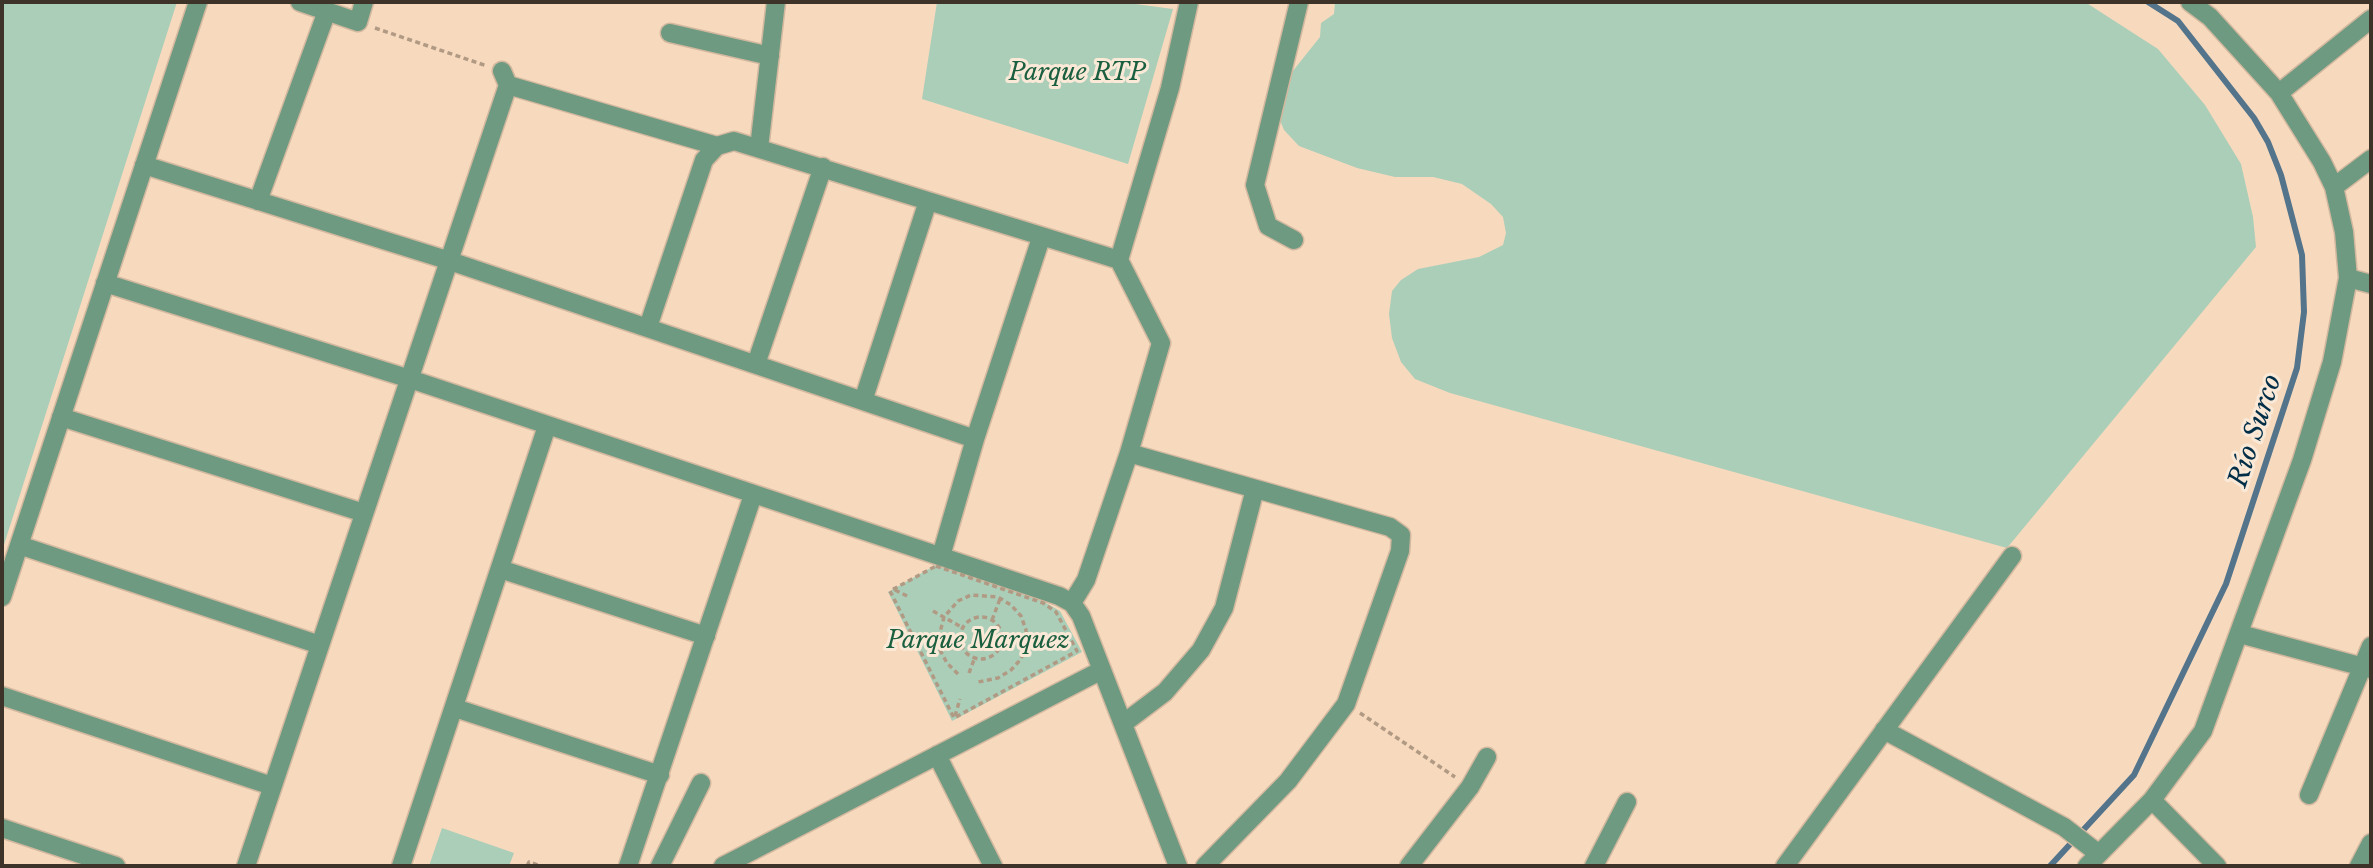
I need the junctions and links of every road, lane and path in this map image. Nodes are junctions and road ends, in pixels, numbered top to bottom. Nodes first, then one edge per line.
1 (198, 2) edge
2 (300, 2) edge
3 (364, 2) edge
4 (776, 2) edge
5 (1189, 2) edge
6 (1299, 2) edge
7 (2190, 2) edge
8 (327, 11) junction
9 (2371, 19) edge
10 (358, 22) junction
11 (670, 33) dead end
12 (770, 56) junction
13 (505, 78) junction
14 (2279, 93) junction
15 (717, 146) junction
16 (759, 148) junction
17 (2371, 159) edge
18 (144, 165) junction
19 (823, 167) junction
20 (2334, 187) junction
21 (258, 201) junction
22 (928, 201) junction
23 (1041, 238) junction
24 (1294, 240) dead end
25 (1119, 260) junction
26 (450, 261) junction
27 (2348, 278) junction
28 (105, 283) junction
29 (2371, 284) edge
30 (648, 327) junction
31 (756, 364) junction
32 (410, 379) junction
33 (863, 401) junction
34 (61, 417) junction
35 (547, 426) junction
36 (975, 439) junction
37 (1129, 453) junction
38 (1255, 489) junction
39 (753, 495) junction
40 (364, 513) junction
41 (19, 545) junction
42 (941, 556) junction
43 (2012, 556) dead end
44 (500, 569) junction
45 (1006, 584) junction
46 (894, 590) junction
47 (2, 597) edge
48 (909, 597) dead end
49 (1000, 598) junction
50 (1072, 603) junction
51 (933, 611) dead end
52 (944, 617) junction
53 (992, 620) junction
54 (963, 628) junction
55 (2240, 634) junction
56 (706, 636) junction
57 (1035, 640) dead end
58 (1002, 641) junction
59 (1026, 641) junction
60 (1063, 642) dead end
61 (1073, 642) junction
62 (320, 645) junction
63 (2371, 646) edge
64 (975, 657) junction
65 (2368, 668) edge
66 (1102, 670) junction
67 (969, 673) dead end
68 (958, 674) dead end
69 (978, 682) dead end
70 (2, 696) edge
71 (960, 699) dead end
72 (1346, 704) junction
73 (455, 708) junction
74 (954, 718) junction
75 (1124, 723) junction
76 (1884, 730) junction
77 (937, 755) junction
78 (1488, 757) dead end
79 (660, 775) junction
80 (701, 783) dead end
81 (272, 786) junction
82 (1470, 787) junction
83 (2309, 795) dead end
84 (2152, 800) junction
85 (1627, 802) dead end
86 (2, 828) edge
87 (2371, 842) edge
88 (2091, 855) edge
89 (116, 866) edge
90 (246, 866) edge
91 (401, 866) edge
92 (527, 866) edge
93 (541, 866) edge
94 (628, 866) edge
95 (660, 866) edge
96 (723, 866) edge
97 (993, 866) edge
98 (1178, 866) edge
99 (1205, 866) edge
100 (1409, 866) edge
101 (1594, 866) edge
102 (1785, 866) edge
103 (2217, 866) edge
104 (2359, 866) edge

1 - 18 street
2 - 8 street
3 - 10 street
4 - 12 street
5 - 25 street
6 - 24 street
7 - 14 street
8 - 10 street
8 - 21 street
9 - 14 street
10 - 13 path
11 - 12 street
12 - 16 street
13 - 15 street
13 - 26 street
14 - 20 street
15 - 16 street
15 - 30 street
16 - 19 street
17 - 20 street
18 - 21 street
18 - 28 street
19 - 22 street
19 - 31 street
20 - 27 street
21 - 26 street
22 - 23 street
22 - 33 street
23 - 25 street
23 - 36 street
25 - 37 street
26 - 30 street
26 - 32 street
27 - 29 street
27 - 55 street
28 - 32 street
28 - 34 street
30 - 31 street
31 - 33 street
32 - 35 street
32 - 40 street
33 - 36 street
34 - 40 street
34 - 41 street
35 - 39 street
35 - 44 street
36 - 42 street
37 - 38 street
37 - 50 street
38 - 72 street
38 - 75 street
39 - 42 street
39 - 56 street
40 - 62 street
41 - 47 street
41 - 62 street
42 - 45 street
43 - 76 street
44 - 56 street
44 - 73 street
45 - 46 path
45 - 49 path
45 - 50 street
45 - 61 path
46 - 48 path
46 - 74 path
49 - 52 path
49 - 53 path
49 - 59 path
50 - 66 street
51 - 52 path
52 - 54 path
52 - 68 path
53 - 54 path
53 - 58 path
54 - 64 path
55 - 65 street
55 - 84 street
56 - 79 street
57 - 59 path
58 - 59 path
58 - 64 path
59 - 69 path
60 - 61 path
61 - 74 path
62 - 81 street
63 - 65 street
64 - 67 path
65 - 83 street
66 - 75 street
66 - 77 street
70 - 81 street
71 - 74 path
72 - 82 path
72 - 99 street
73 - 79 street
73 - 91 street
75 - 98 street
76 - 88 street
76 - 102 street
77 - 96 street
77 - 97 street
78 - 82 street
79 - 94 street
80 - 95 street
81 - 90 street
82 - 100 street
84 - 88 street
84 - 103 street
85 - 101 street
86 - 89 street
87 - 104 street
92 - 93 path

